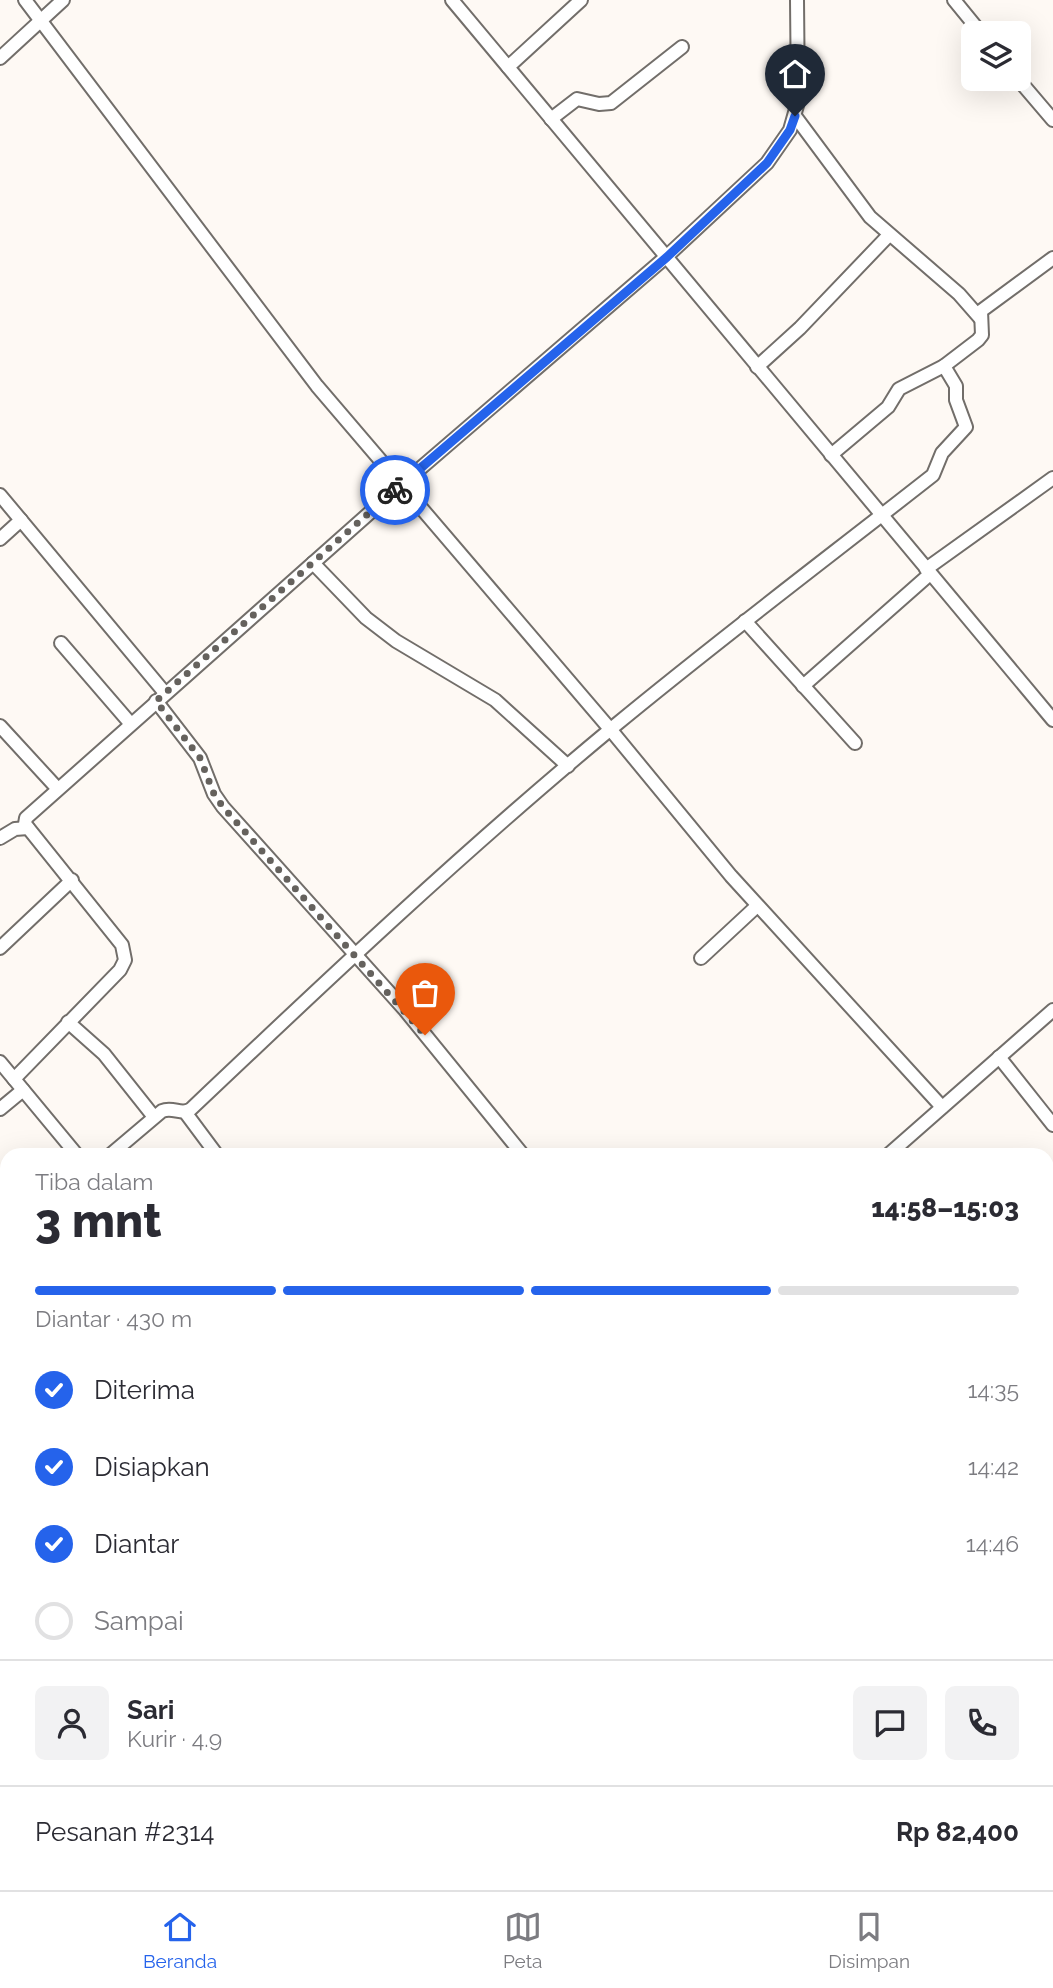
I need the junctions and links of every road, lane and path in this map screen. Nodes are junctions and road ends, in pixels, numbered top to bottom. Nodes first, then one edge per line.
1 (25, 0) edge
2 (63, 0) edge
3 (452, 0) edge
4 (581, 0) edge
5 (797, 0) edge
6 (954, 0) edge
7 (41, 20) junction
8 (971, 21) edge
9 (682, 47) dead end
10 (0, 58) edge
11 (508, 67) junction
12 (1028, 91) edge
13 (795, 116) junction
14 (551, 119) junction
15 (1053, 120) edge
16 (889, 236) junction
17 (667, 257) junction
18 (1053, 258) edge
19 (980, 318) junction
20 (944, 366) junction
21 (757, 367) junction
22 (831, 455) junction
23 (1053, 478) edge
24 (401, 485) junction
25 (0, 495) edge
26 (881, 516) junction
27 (21, 520) junction
28 (0, 539) edge
29 (313, 563) junction
30 (928, 572) junction
31 (745, 621) junction
32 (61, 643) dead end
33 (803, 686) junction
34 (161, 697) junction
35 (1053, 720) edge
36 (130, 723) junction
37 (0, 726) edge
38 (610, 729) junction
39 (855, 743) dead end
40 (568, 766) junction
41 (57, 788) junction
42 (0, 827) edge
43 (22, 829) junction
44 (0, 838) edge
45 (72, 880) junction
46 (757, 905) junction
47 (0, 948) edge
48 (355, 954) junction
49 (701, 958) dead end
50 (1053, 1010) edge
51 (68, 1022) junction
52 (999, 1057) junction
53 (0, 1062) edge
54 (14, 1079) junction
55 (23, 1090) junction
56 (942, 1107) junction
57 (0, 1109) edge
58 (185, 1112) junction
59 (154, 1117) junction
60 (1053, 1125) edge
61 (71, 1148) edge
62 (118, 1148) edge
63 (212, 1148) edge
64 (517, 1148) edge
65 (896, 1148) edge

1 - 7 street
2 - 7 street
3 - 11 street
4 - 11 street
5 - 13 street
6 - 8 street
7 - 10 street
7 - 24 street
9 - 14 street
11 - 14 street
12 - 15 street
13 - 16 street
13 - 17 street
14 - 17 street
16 - 19 street
16 - 21 street
17 - 21 street
17 - 24 street
18 - 19 street
19 - 20 street
20 - 22 street
20 - 26 street
21 - 22 street
22 - 26 street
23 - 30 street
24 - 29 street
24 - 38 street
25 - 27 street
26 - 30 street
26 - 31 street
27 - 28 street
27 - 34 street
29 - 34 street
29 - 40 street
30 - 33 street
30 - 35 street
31 - 33 street
31 - 38 street
32 - 36 street
33 - 39 street
34 - 36 street
34 - 48 street
36 - 41 street
37 - 41 street
38 - 40 street
38 - 46 street
40 - 48 street
41 - 43 street
42 - 43 street
43 - 44 street
43 - 45 street
45 - 47 street
45 - 51 street
46 - 49 street
46 - 56 street
48 - 58 street
48 - 64 street
50 - 52 street
51 - 54 street
51 - 59 street
52 - 56 street
52 - 60 street
53 - 54 street
54 - 55 street
55 - 57 street
55 - 61 street
56 - 65 street
58 - 59 street
58 - 63 street
59 - 62 street

